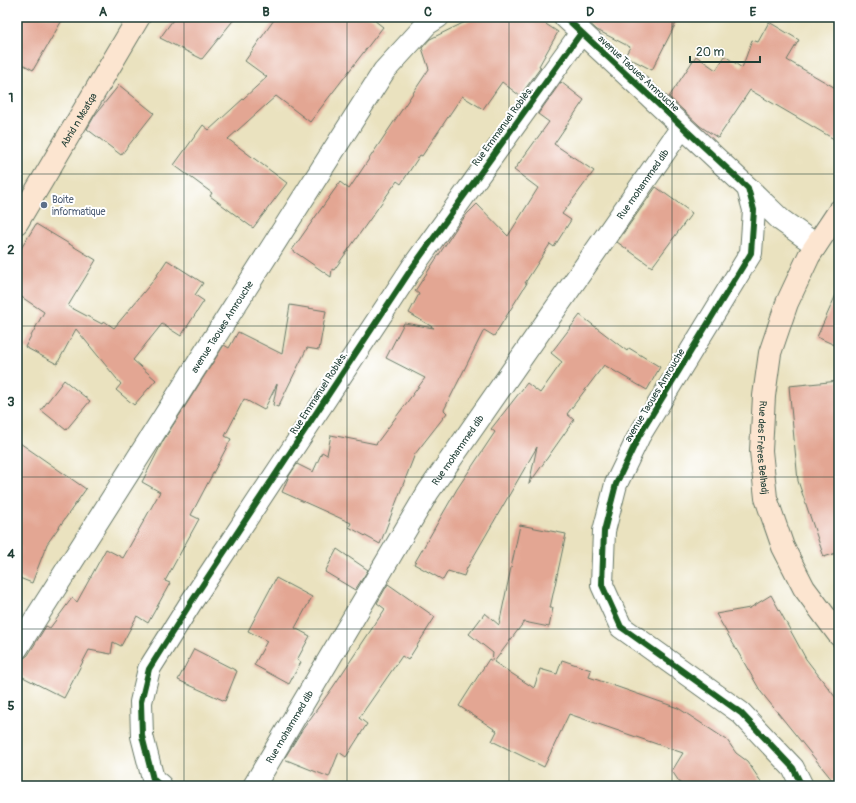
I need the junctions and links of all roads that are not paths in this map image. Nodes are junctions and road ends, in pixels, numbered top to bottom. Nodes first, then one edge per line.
1 (139, 17) edge
2 (438, 17) edge
3 (565, 17) edge
4 (581, 33) junction
5 (682, 127) junction
6 (748, 188) junction
7 (839, 210) edge
8 (17, 223) edge
9 (816, 245) junction
10 (839, 635) edge
11 (17, 648) edge
12 (161, 786) edge
13 (254, 786) edge
14 (802, 786) edge

1 - 8 main road, Abrid n Mɛatqa
2 - 11 street, avenue Taoues Amrouche
3 - 4 street, avenue Taoues Amrouche
4 - 5 street, avenue Taoues Amrouche
4 - 12 street, Rue Emmanuel Roblès.
5 - 6 street, avenue Taoues Amrouche
5 - 13 street, Rue mohammed dib
6 - 9 street
6 - 14 street, avenue Taoues Amrouche
7 - 9 main road, Rue des Frères Belhadj
9 - 10 main road, Rue des Frères Belhadj

